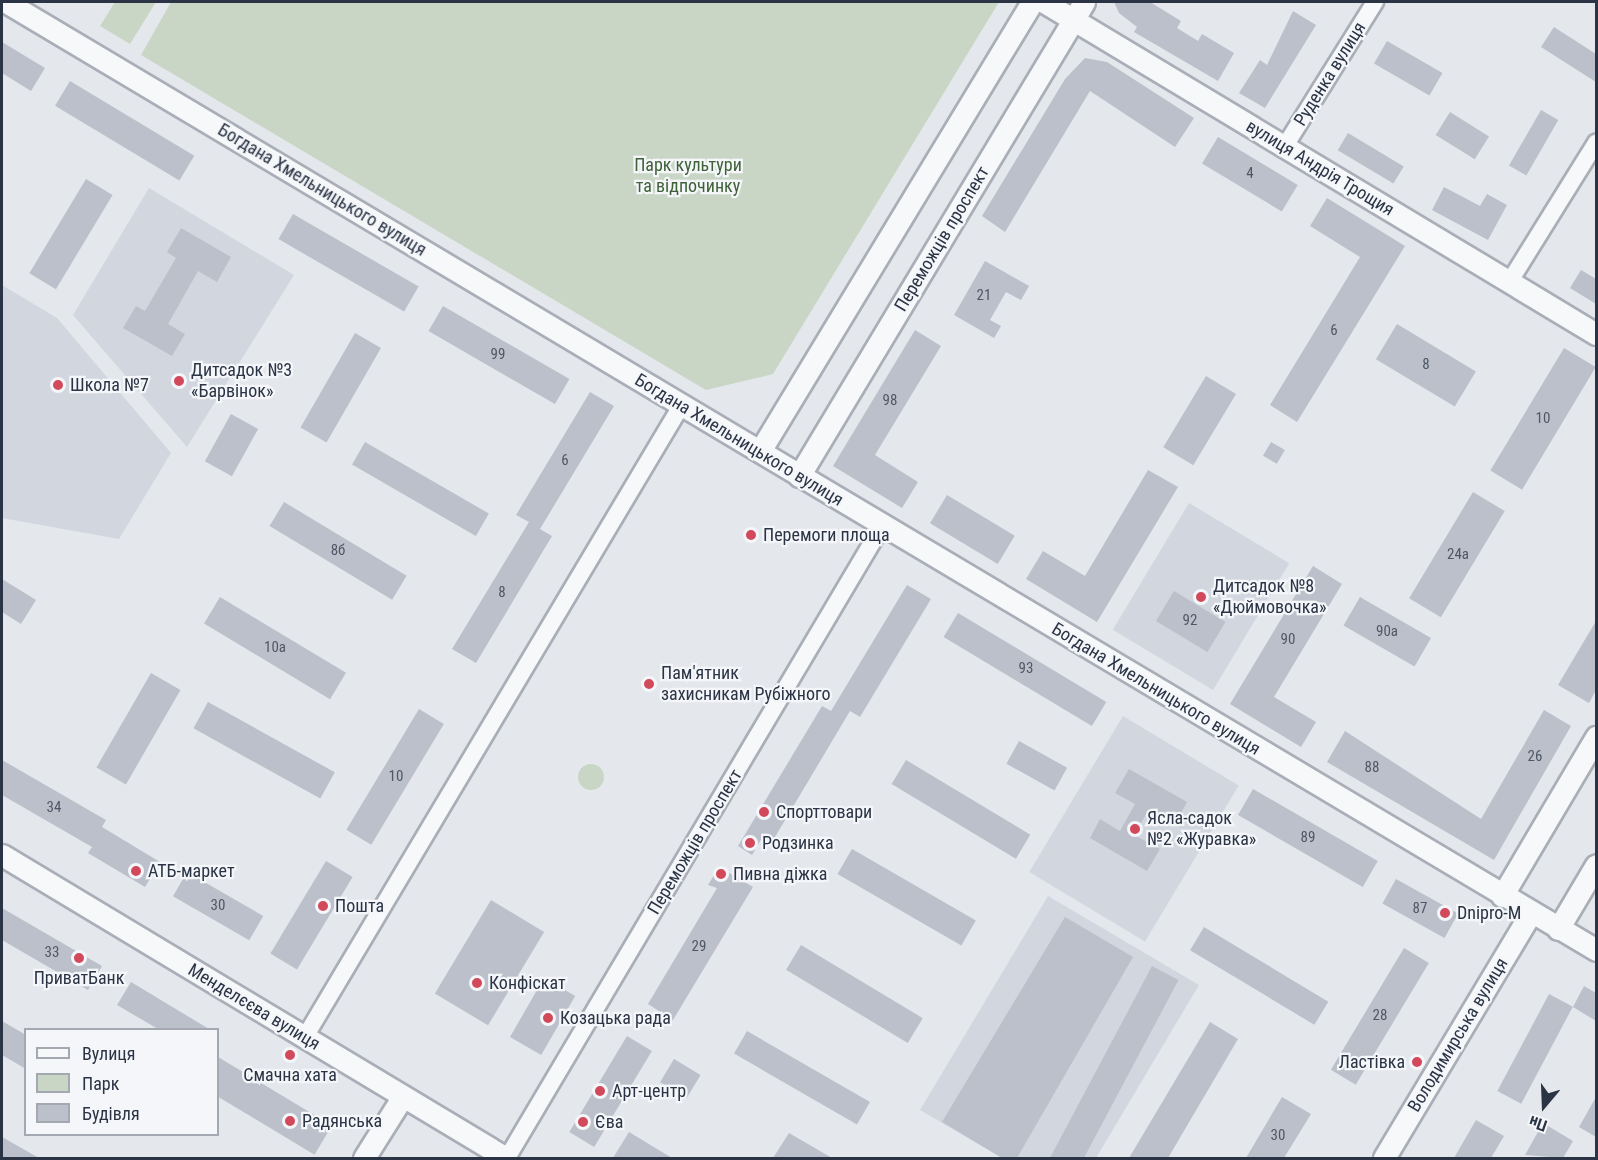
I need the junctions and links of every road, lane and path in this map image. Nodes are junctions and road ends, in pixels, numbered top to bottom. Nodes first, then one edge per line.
1 (6, 2) edge
2 (1032, 2) edge
3 (1044, 2) edge
4 (1375, 2) edge
5 (1078, 10) edge
6 (1596, 143) edge
7 (1285, 147) junction
8 (1510, 281) junction
9 (1596, 334) edge
10 (681, 405) junction
11 (760, 452) junction
12 (799, 476) junction
13 (882, 526) junction
14 (1596, 737) edge
15 (2, 855) edge
16 (1596, 865) edge
17 (1502, 896) junction
18 (1531, 912) junction
19 (1558, 929) junction
20 (1596, 950) edge
21 (305, 1037) junction
22 (403, 1096) junction
23 (364, 1158) edge
24 (506, 1158) edge
25 (1384, 1158) edge

1 - 10 street, Богдана Хмельницького вулиця
2 - 11 street
3 - 5 street, вулиця Андрія Трощия
4 - 7 street, Руденка вулиця
5 - 7 street, вулиця Андрія Трощия
5 - 12 street, Переможців проспект
6 - 8 street
7 - 8 street, вулиця Андрія Трощия
8 - 9 street, вулиця Андрія Трощия
10 - 11 street, Богдана Хмельницького вулиця
10 - 21 street
11 - 12 street, Богдана Хмельницького вулиця
12 - 13 street, Богдана Хмельницького вулиця
13 - 17 street, Богдана Хмельницького вулиця
13 - 24 street, Переможців проспект
14 - 17 street
15 - 21 street, Менделєєва вулиця
16 - 19 street
17 - 18 street, Богдана Хмельницького вулиця
18 - 19 street, Богдана Хмельницького вулиця
18 - 25 street, Володимирська вулиця
19 - 20 street, Богдана Хмельницького вулиця
21 - 22 street, Менделєєва вулиця
22 - 23 street
22 - 24 street, Менделєєва вулиця

